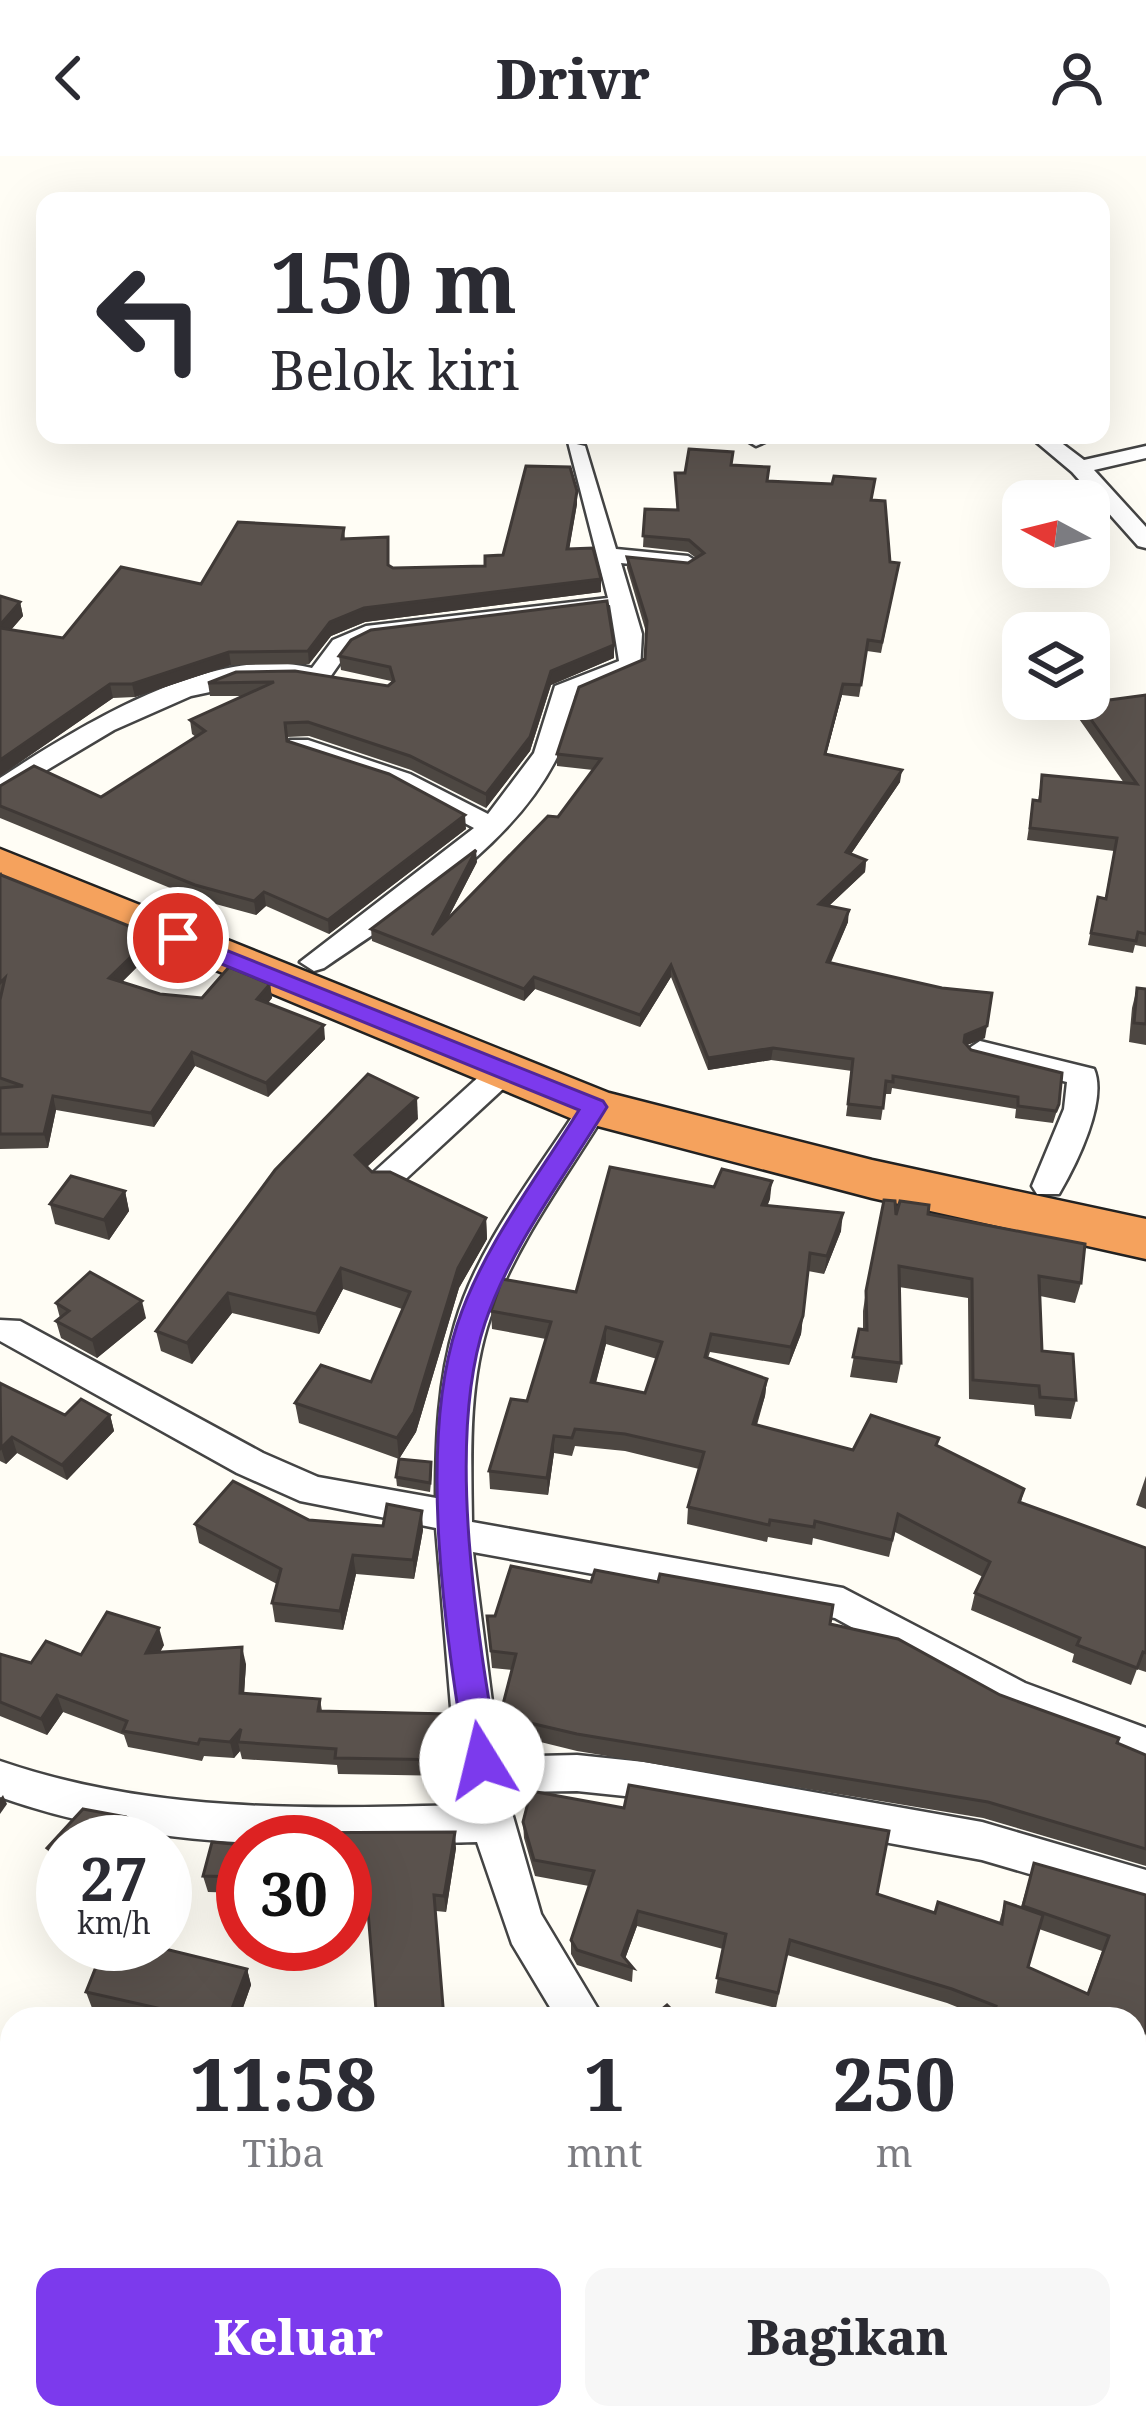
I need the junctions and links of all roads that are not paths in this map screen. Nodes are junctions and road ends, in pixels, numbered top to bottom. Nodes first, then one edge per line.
1 (1050, 444) edge
2 (575, 446) dead end
3 (1146, 452) edge
4 (1080, 466) junction
5 (1146, 541) edge
6 (605, 554) junction
7 (688, 562) edge
8 (620, 601) junction
9 (319, 675) junction
10 (358, 684) edge
11 (299, 745) edge
12 (0, 790) edge
13 (489, 824) junction
14 (0, 834) edge
15 (0, 862) edge
16 (118, 898) junction
17 (314, 962) junction
18 (980, 1051) edge
19 (505, 1070) junction
20 (594, 1107) junction
21 (385, 1180) edge
22 (1075, 1202) junction
23 (1146, 1207) edge
24 (1146, 1239) edge
25 (8, 1330) dead end
26 (453, 1525) junction
27 (1146, 1745) edge
28 (485, 1775) junction
29 (0, 1779) edge
30 (495, 1823) junction
31 (1146, 1889) edge
32 (575, 2007) edge

1 - 4 street
2 - 6 street
3 - 4 street
4 - 5 street
6 - 7 street
6 - 8 street
8 - 9 street
8 - 13 street
9 - 10 street
9 - 12 street
11 - 13 street
13 - 17 street
14 - 16 highway
15 - 16 highway
16 - 17 highway
16 - 19 highway
17 - 22 highway
18 - 22 street
19 - 20 highway
19 - 21 street
20 - 22 highway
20 - 26 street
22 - 23 highway
22 - 24 highway
25 - 26 street
26 - 27 street
26 - 28 street
28 - 30 street
28 - 31 street
29 - 30 street
30 - 32 street

